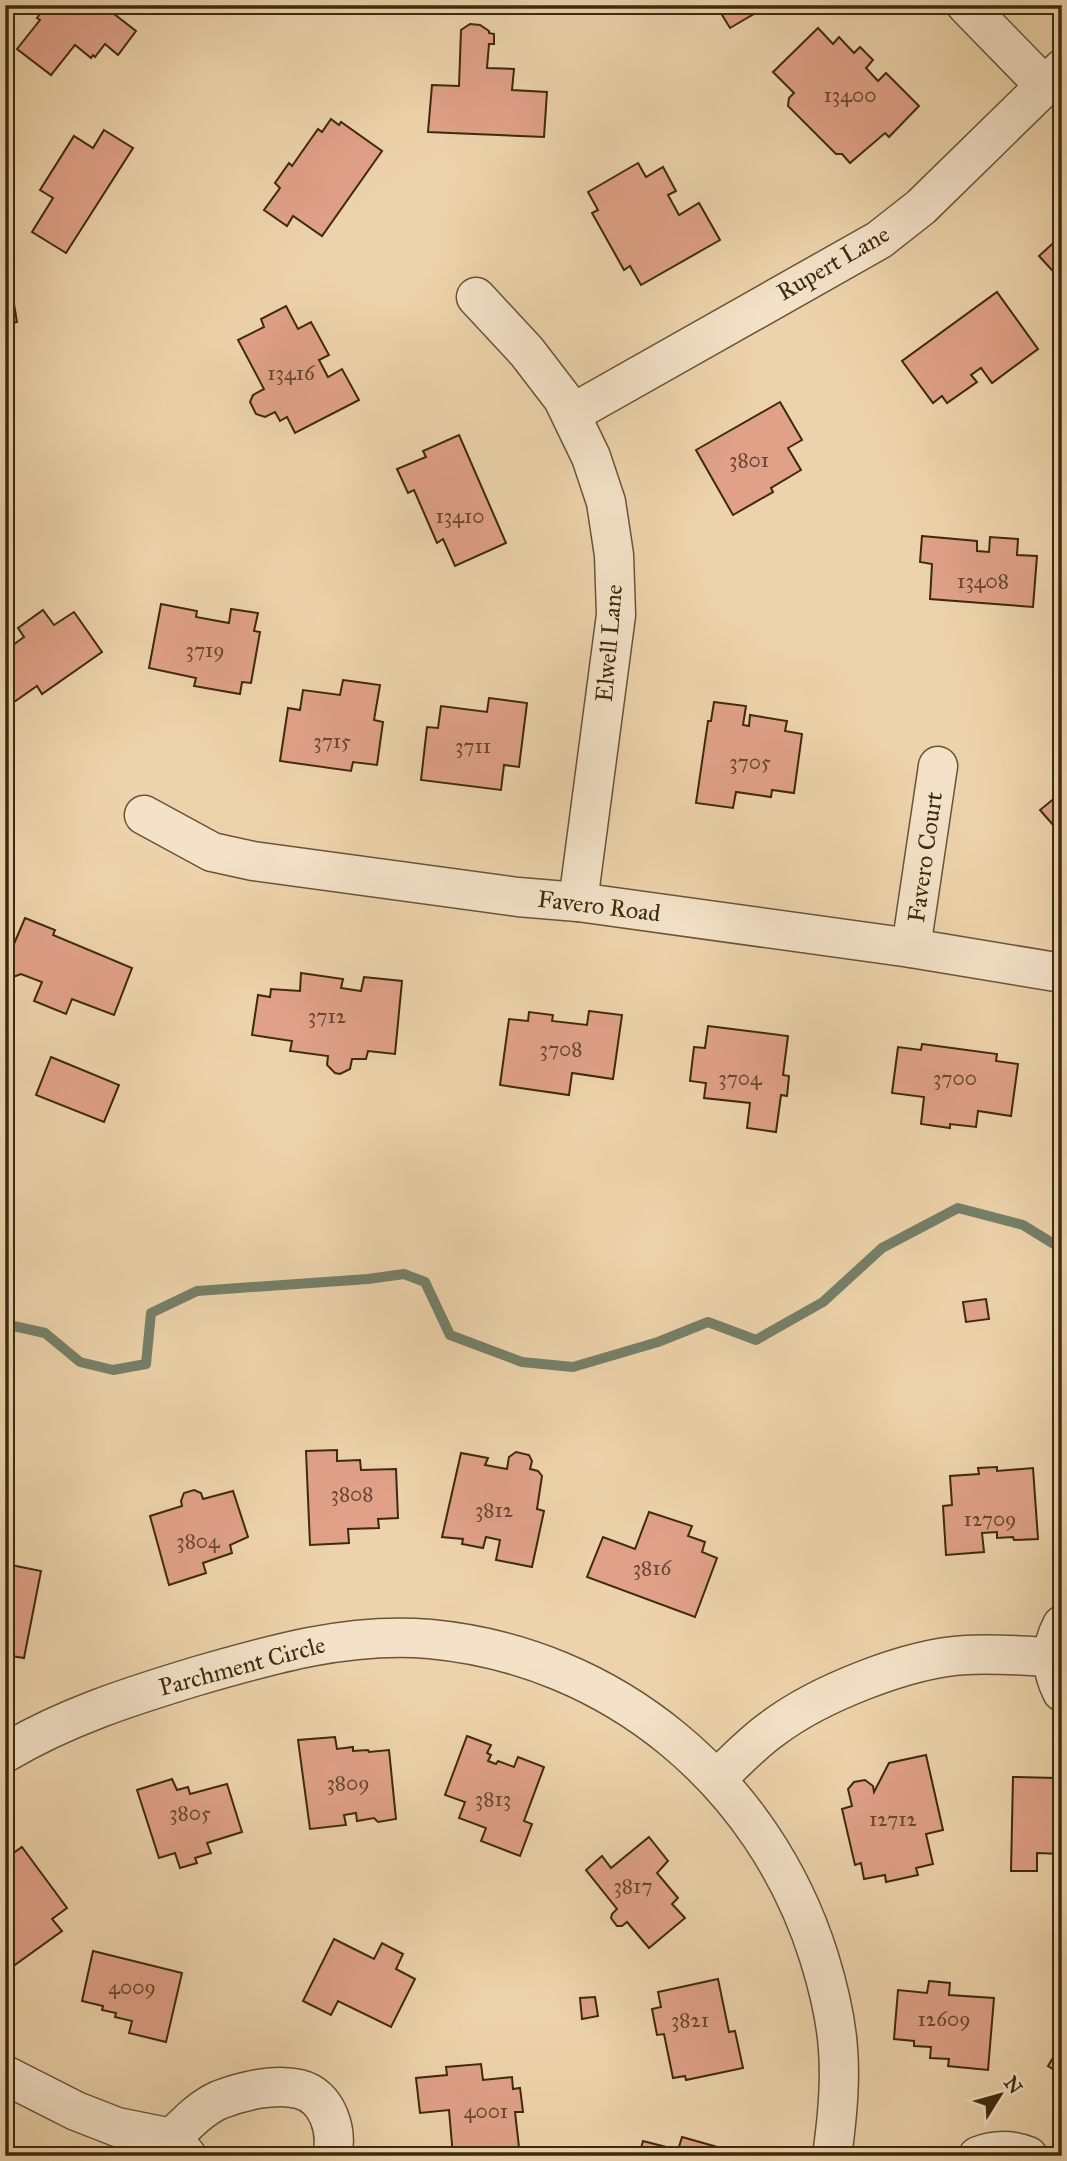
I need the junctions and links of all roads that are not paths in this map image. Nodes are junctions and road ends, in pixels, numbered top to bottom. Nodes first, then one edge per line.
1 (966, 5) edge
2 (1053, 77) edge
3 (475, 298) dead end
4 (571, 414) junction
5 (938, 766) dead end
6 (144, 815) dead end
7 (578, 902) junction
8 (911, 948) junction
9 (1062, 973) edge
10 (1058, 1658) edge
11 (5, 1753) edge
12 (716, 1779) junction
13 (5, 2075) edge
14 (179, 2147) edge
15 (332, 2156) edge
16 (832, 2156) edge
17 (978, 2156) edge
18 (1028, 2156) edge

1 - 2 street
2 - 4 street, Rupert Lane
3 - 4 street, Elwell Lane
4 - 7 street, Elwell Lane
5 - 8 street, Favero Court
6 - 7 street, Favero Road
7 - 8 street, Favero Road
8 - 9 street, Favero Road
10 - 12 street
11 - 12 street, Parchment Circle
12 - 16 street, Parchment Circle
13 - 14 street
14 - 15 street
17 - 18 street

